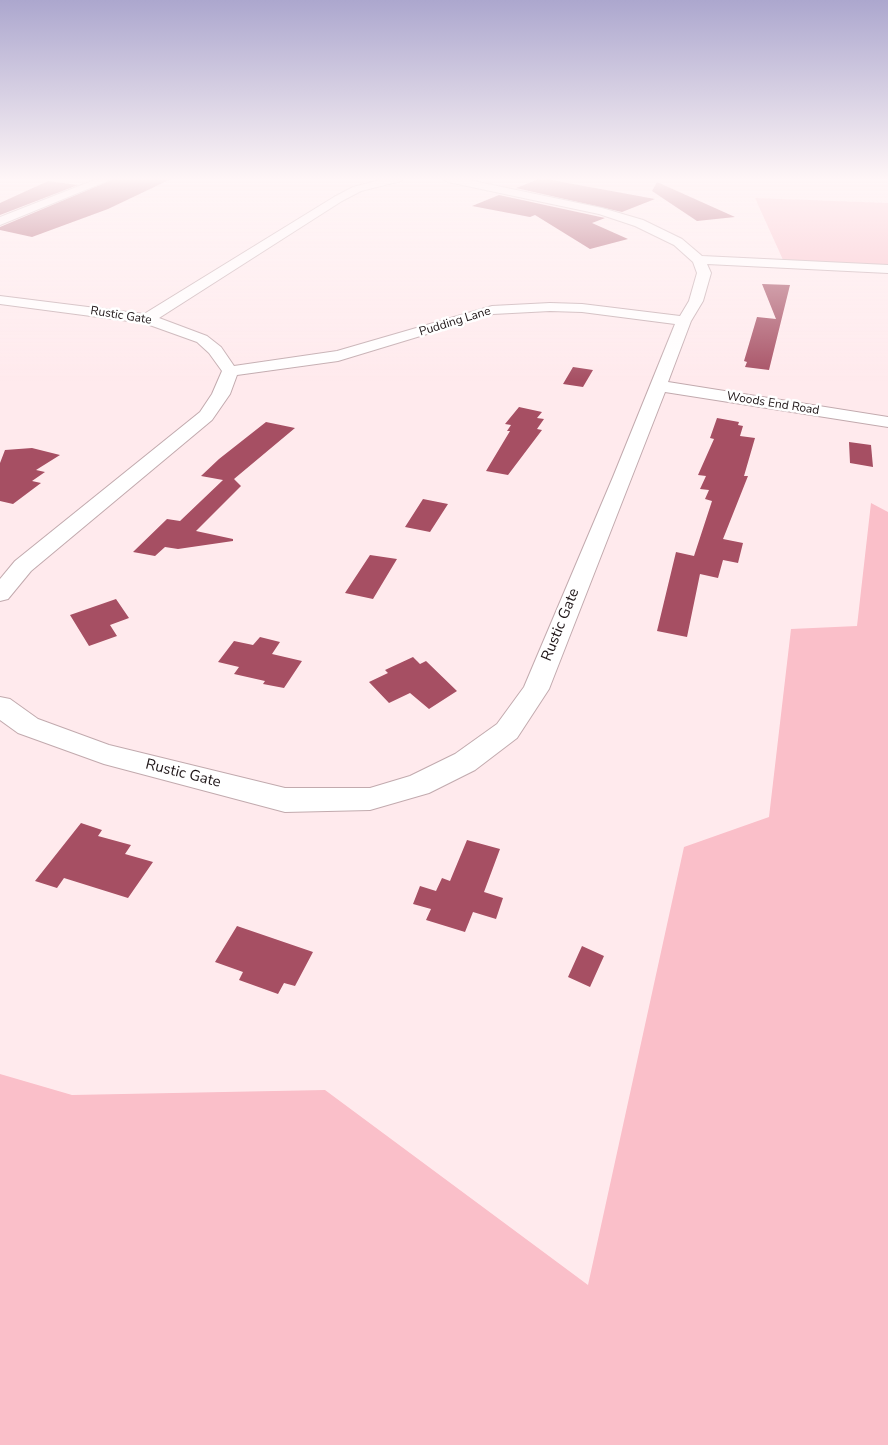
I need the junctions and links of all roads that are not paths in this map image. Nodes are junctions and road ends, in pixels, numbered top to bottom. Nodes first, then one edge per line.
1 (262, 246) edge
2 (683, 246) edge
3 (699, 260) junction
4 (888, 269) edge
5 (0, 300) edge
6 (147, 319) junction
7 (684, 321) junction
8 (230, 371) junction
9 (659, 386) junction
10 (888, 422) edge
11 (0, 594) edge
12 (0, 706) edge

1 - 6 street
2 - 3 street
3 - 4 street
3 - 7 street, Rustic Gate
5 - 6 street, Rustic Gate
6 - 8 street, Rustic Gate
7 - 8 street, Pudding Lane
7 - 9 street, Rustic Gate
8 - 11 street
9 - 10 street, Woods End Road
9 - 12 street, Rustic Gate

